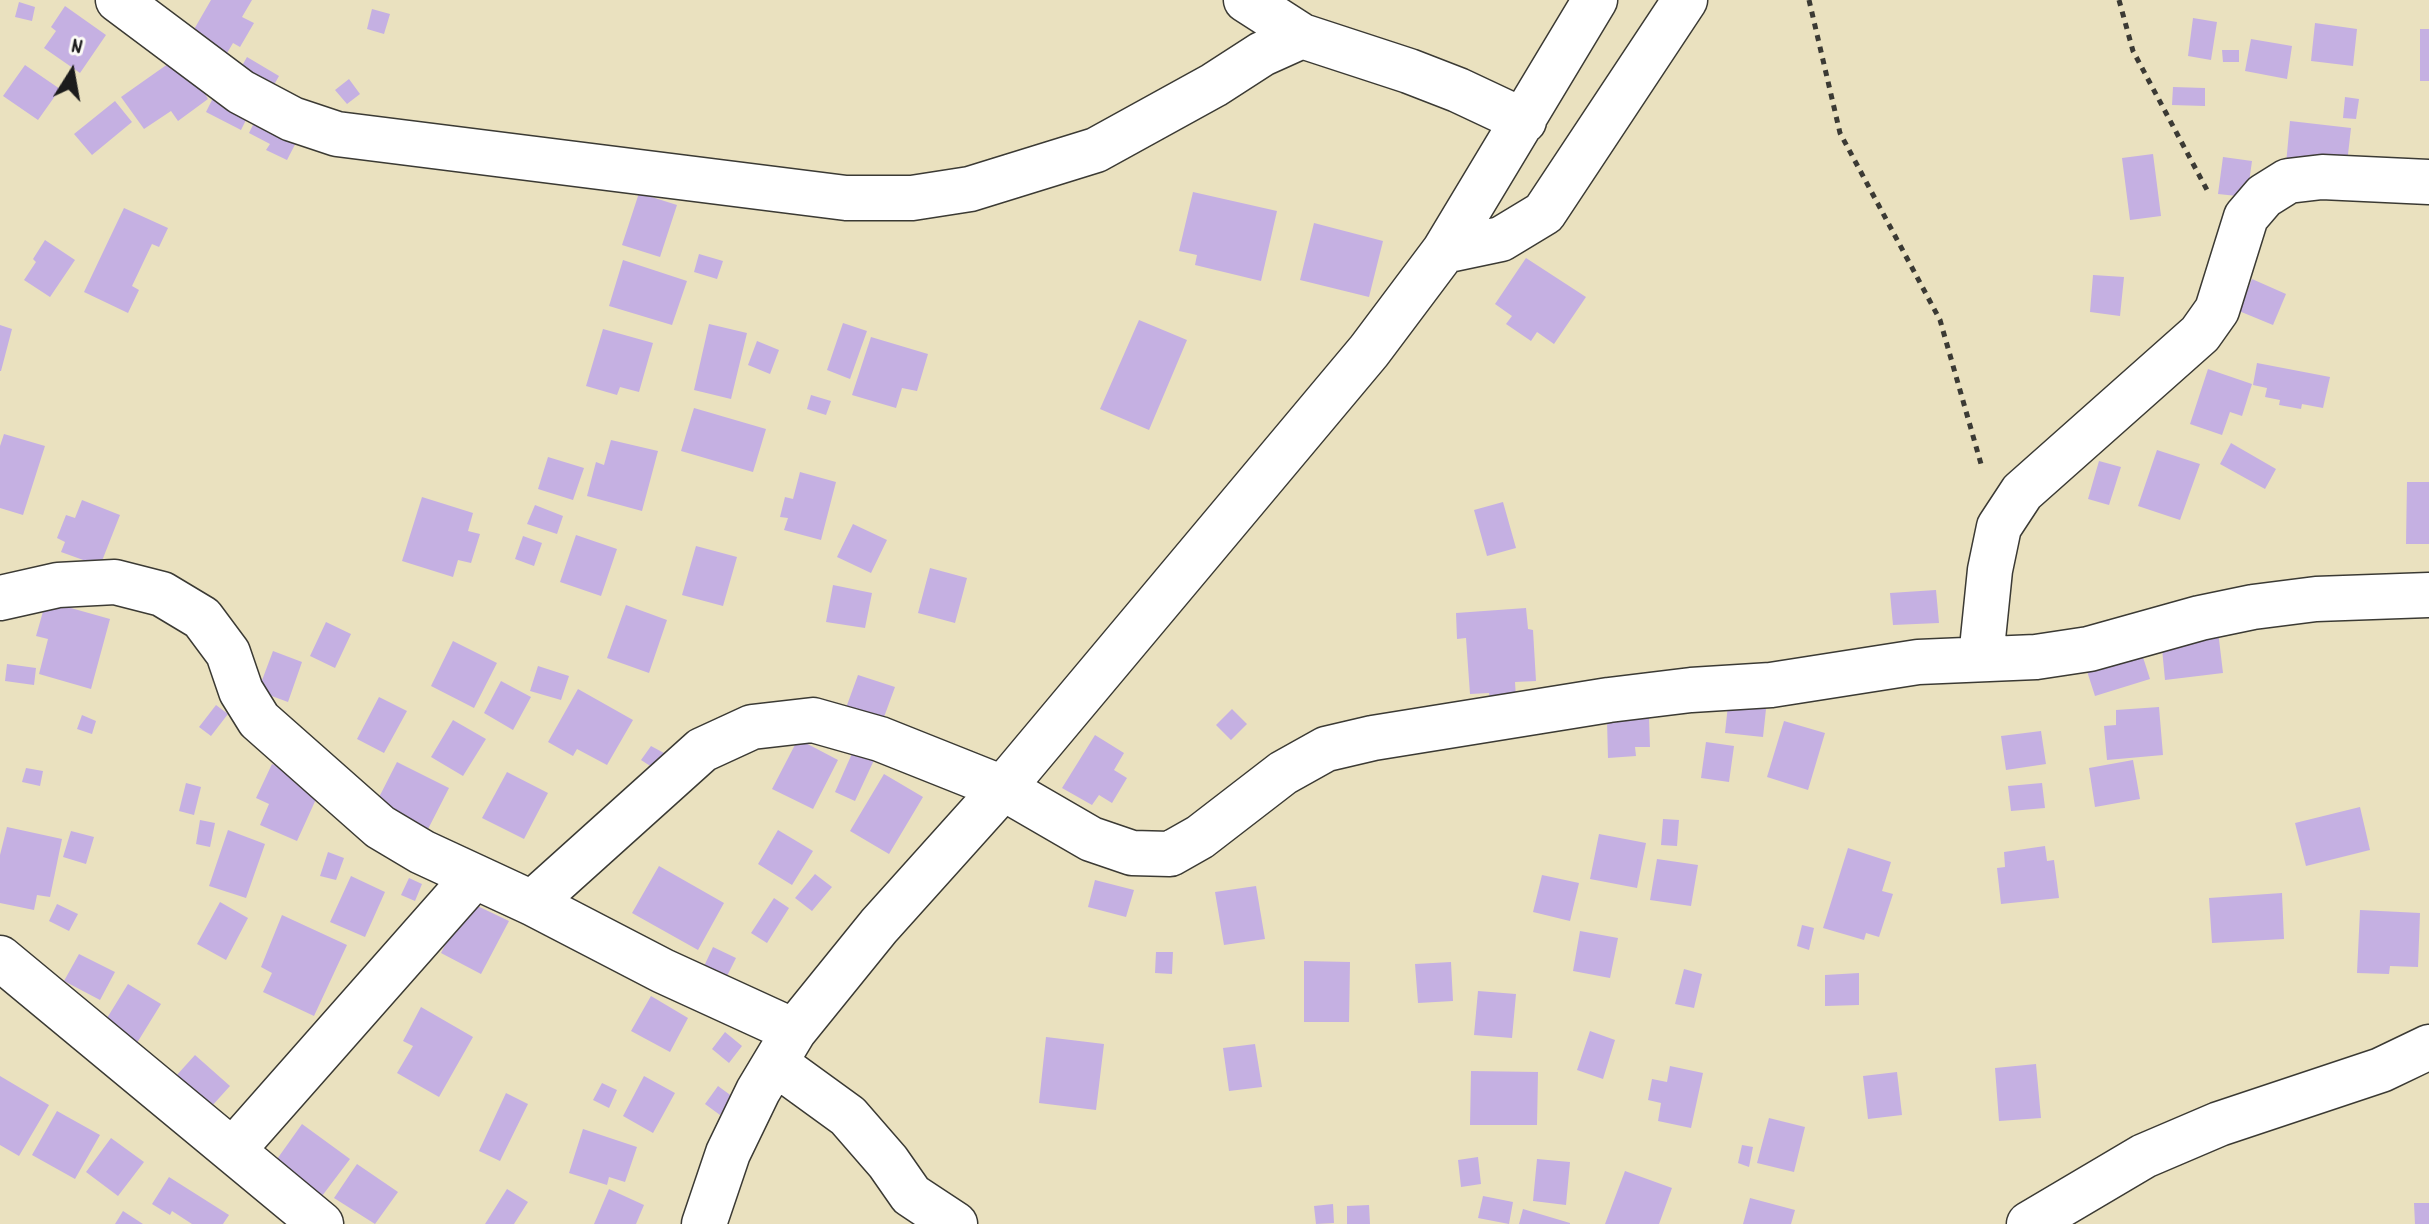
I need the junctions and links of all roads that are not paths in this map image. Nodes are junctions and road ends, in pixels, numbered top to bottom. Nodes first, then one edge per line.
1 (118, 0) edge
2 (1246, 0) edge
3 (1595, 0) edge
4 (1685, 0) edge
5 (1302, 36) junction
6 (1524, 121) junction
7 (2429, 182) edge
8 (1444, 251) junction
9 (2429, 595) edge
10 (0, 598) edge
11 (1981, 658) junction
12 (1003, 788) junction
13 (474, 877) junction
14 (532, 903) junction
15 (0, 958) edge
16 (785, 1047) junction
17 (2429, 1047) edge
18 (233, 1150) junction
19 (2067, 1212) edge
20 (321, 1224) edge
21 (704, 1224) edge
22 (955, 1224) edge
23 (2029, 1224) edge

1 - 5 street
2 - 5 street
3 - 6 street
4 - 8 street
5 - 6 street
6 - 8 street
7 - 11 street
8 - 12 street
9 - 11 street
10 - 13 street
11 - 12 street
12 - 14 street
12 - 16 street
13 - 14 street
13 - 18 street
14 - 16 street
15 - 18 street
16 - 21 street
16 - 22 street
17 - 19 street
18 - 20 street
19 - 23 street

